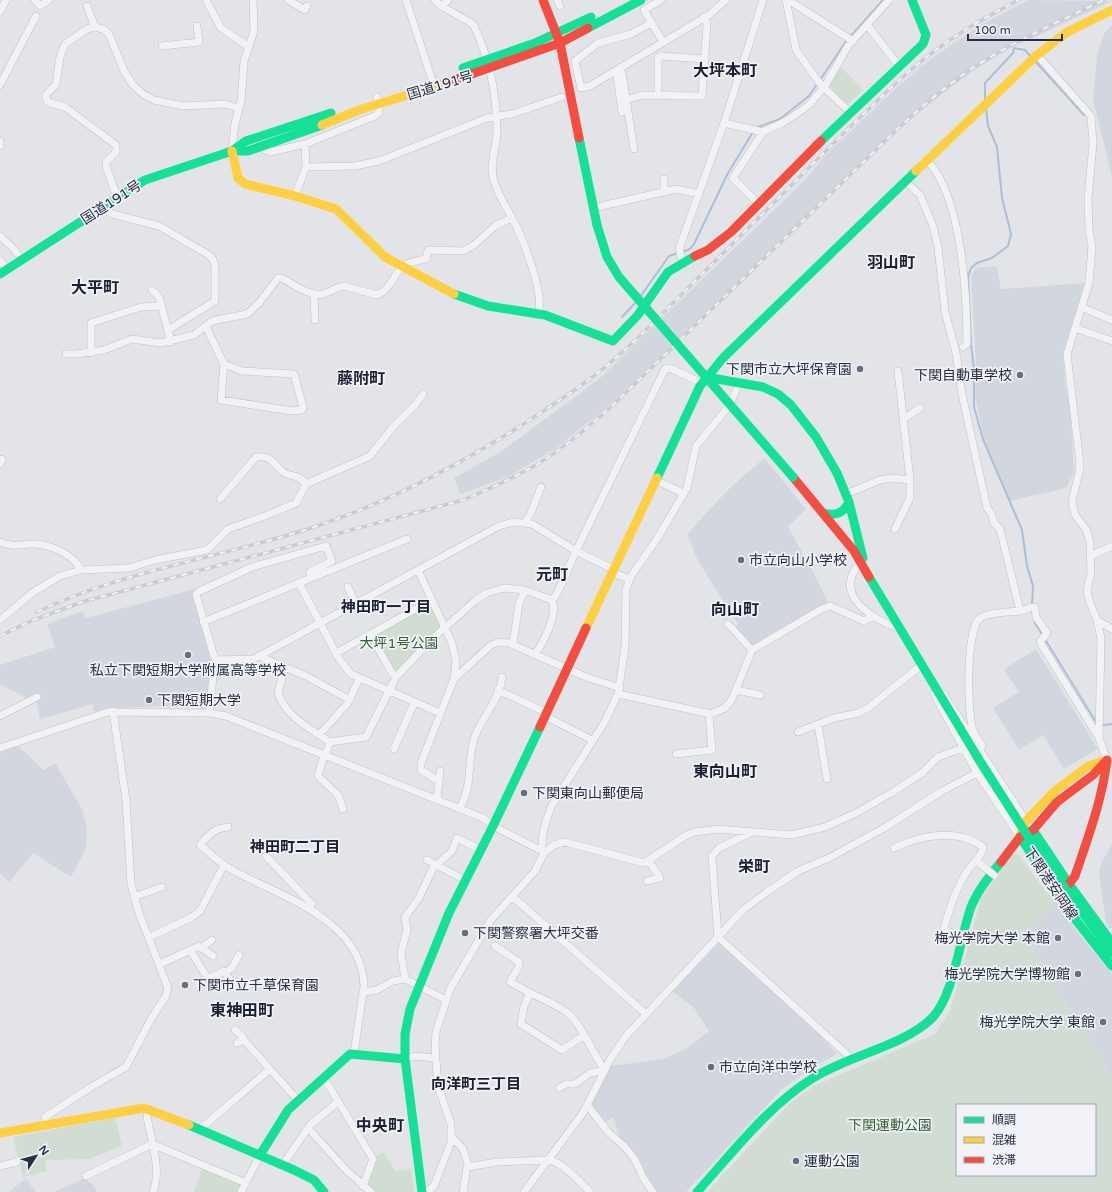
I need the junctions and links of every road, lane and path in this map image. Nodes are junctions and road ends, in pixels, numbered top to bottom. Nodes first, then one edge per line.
1 (6, 0) edge
2 (35, 0) edge
3 (49, 0) edge
4 (206, 0) edge
5 (253, 0) edge
6 (288, 0) edge
7 (406, 0) edge
8 (435, 0) edge
9 (448, 0) edge
10 (542, 0) edge
11 (622, 0) edge
12 (641, 0) edge
13 (661, 0) edge
14 (726, 0) edge
15 (762, 0) edge
16 (787, 0) edge
17 (889, 0) edge
18 (912, 0) edge
19 (87, 6) dead end
20 (307, 6) dead end
21 (441, 6) junction
22 (1112, 10) edge
23 (0, 12) edge
24 (36, 16) dead end
25 (704, 17) junction
26 (651, 23) junction
27 (867, 25) junction
28 (197, 26) dead end
29 (95, 27) junction
30 (557, 33) junction
31 (850, 39) junction
32 (663, 42) junction
33 (560, 43) junction
34 (162, 46) dead end
35 (249, 47) junction
36 (705, 58) junction
37 (1034, 58) junction
38 (488, 65) junction
39 (899, 66) junction
40 (617, 69) junction
41 (433, 83) junction
42 (0, 84) edge
43 (823, 86) junction
44 (658, 95) junction
45 (562, 97) dead end
46 (378, 100) junction
47 (626, 100) junction
48 (239, 108) junction
49 (622, 112) dead end
50 (850, 112) junction
51 (495, 116) junction
52 (724, 123) junction
53 (761, 131) junction
54 (0, 141) edge
55 (305, 144) junction
56 (0, 146) edge
57 (634, 149) dead end
58 (265, 150) dead end
59 (232, 151) junction
60 (928, 161) junction
61 (306, 167) junction
62 (664, 179) dead end
63 (906, 182) junction
64 (664, 191) junction
65 (699, 194) junction
66 (295, 196) junction
67 (117, 197) junction
68 (759, 204) junction
69 (104, 207) junction
70 (593, 208) junction
71 (512, 218) junction
72 (0, 236) edge
73 (682, 259) junction
74 (0, 260) edge
75 (22, 260) junction
76 (402, 267) junction
77 (3, 272) edge
78 (152, 290) dead end
79 (314, 294) junction
80 (162, 306) junction
81 (1081, 307) junction
82 (538, 314) junction
83 (315, 320) dead end
84 (1112, 320) edge
85 (206, 327) junction
86 (1075, 328) junction
87 (168, 330) junction
88 (1112, 341) edge
89 (171, 342) junction
90 (963, 347) dead end
91 (91, 353) junction
92 (66, 354) dead end
93 (224, 364) junction
94 (898, 371) dead end
95 (704, 380) junction
96 (739, 384) junction
97 (423, 394) dead end
98 (920, 408) dead end
99 (903, 419) junction
100 (655, 480) junction
101 (910, 480) junction
102 (306, 484) junction
103 (542, 487) dead end
104 (683, 493) junction
105 (847, 498) junction
106 (220, 499) dead end
107 (822, 513) junction
108 (525, 522) junction
109 (895, 529) dead end
110 (407, 539) dead end
111 (0, 542) edge
112 (1112, 546) edge
113 (576, 551) junction
114 (1091, 556) junction
115 (861, 562) junction
116 (81, 570) junction
117 (418, 570) junction
118 (612, 571) junction
119 (866, 572) junction
120 (311, 578) junction
121 (629, 579) junction
122 (299, 583) junction
123 (348, 587) dead end
124 (525, 590) junction
125 (432, 600) junction
126 (551, 600) junction
127 (356, 604) junction
128 (1020, 610) junction
129 (872, 617) junction
130 (0, 620) edge
131 (1097, 620) junction
132 (203, 622) junction
133 (320, 624) junction
134 (728, 624) dead end
135 (898, 628) junction
136 (445, 629) junction
137 (1112, 629) edge
138 (370, 634) junction
139 (513, 643) junction
140 (909, 646) junction
141 (752, 650) junction
142 (336, 653) junction
143 (535, 654) junction
144 (259, 656) junction
145 (215, 660) junction
146 (285, 667) junction
147 (919, 667) junction
148 (567, 669) junction
149 (396, 677) junction
150 (502, 677) dead end
151 (360, 679) junction
152 (454, 679) junction
153 (498, 690) junction
154 (736, 690) junction
155 (619, 691) junction
156 (388, 692) junction
157 (760, 695) dead end
158 (37, 697) dead end
159 (350, 700) junction
160 (414, 702) junction
161 (113, 711) junction
162 (209, 713) junction
163 (440, 713) junction
164 (709, 714) junction
165 (546, 715) junction
166 (0, 716) edge
167 (818, 725) junction
168 (798, 732) dead end
169 (319, 735) junction
170 (1099, 738) junction
171 (592, 740) junction
172 (330, 742) junction
173 (0, 748) edge
174 (963, 748) junction
175 (978, 748) junction
176 (394, 750) dead end
177 (676, 754) dead end
178 (325, 756) junction
179 (1109, 760) edge
180 (440, 771) dead end
181 (977, 773) junction
182 (827, 779) dead end
183 (438, 781) junction
184 (438, 800) junction
185 (343, 809) dead end
186 (459, 809) junction
187 (1026, 820) junction
188 (493, 826) junction
189 (228, 827) dead end
190 (1033, 830) junction
191 (752, 832) junction
192 (1020, 837) junction
193 (894, 848) dead end
194 (481, 850) junction
195 (543, 852) junction
196 (266, 856) dead end
197 (427, 860) dead end
198 (649, 861) junction
199 (977, 861) junction
200 (224, 865) junction
201 (437, 866) junction
202 (994, 875) dead end
203 (465, 880) junction
204 (647, 881) dead end
205 (1068, 884) junction
206 (162, 887) dead end
207 (134, 897) junction
208 (513, 897) junction
209 (309, 909) junction
210 (150, 937) junction
211 (718, 937) junction
212 (962, 938) junction
213 (212, 940) dead end
214 (1112, 943) edge
215 (495, 946) dead end
216 (201, 948) junction
217 (190, 950) junction
218 (1112, 953) edge
219 (239, 955) dead end
220 (212, 956) dead end
221 (160, 964) junction
222 (1112, 966) edge
223 (225, 972) junction
224 (406, 979) junction
225 (268, 982) dead end
226 (418, 985) junction
227 (364, 992) junction
228 (530, 993) junction
229 (446, 1000) junction
230 (646, 1014) junction
231 (235, 1030) dead end
232 (584, 1036) junction
233 (354, 1053) junction
234 (436, 1058) junction
235 (851, 1058) junction
236 (405, 1059) junction
237 (269, 1070) junction
238 (605, 1070) junction
239 (324, 1078) junction
240 (559, 1088) dead end
241 (295, 1097) dead end
242 (338, 1102) junction
243 (588, 1106) junction
244 (149, 1109) junction
245 (47, 1124) junction
246 (308, 1128) junction
247 (199, 1130) junction
248 (0, 1133) edge
249 (451, 1136) junction
250 (152, 1144) junction
251 (260, 1155) junction
252 (286, 1160) dead end
253 (548, 1160) junction
254 (18, 1162) dead end
255 (0, 1166) edge
256 (469, 1167) junction
257 (86, 1176) dead end
258 (246, 1183) junction
259 (363, 1186) junction
260 (153, 1192) edge
261 (241, 1192) edge
262 (324, 1192) edge
263 (370, 1192) edge
264 (422, 1192) edge
265 (427, 1192) edge
266 (463, 1192) edge
267 (524, 1192) edge
268 (590, 1192) edge
269 (653, 1192) edge
270 (696, 1192) edge

1 - 23 street
2 - 3 street
4 - 35 street
5 - 35 street
6 - 20 street
7 - 41 street
8 - 21 street
9 - 21 street
10 - 30 main road
11 - 30 main road, 国道191号
12 - 33 main road, 国道191号
13 - 26 street
14 - 25 street
15 - 52 street
16 - 31 street
16 - 43 street
17 - 27 street
18 - 39 main road
19 - 29 street
21 - 38 street
22 - 37 main road
24 - 42 street
25 - 32 street
25 - 36 street
26 - 32 street
26 - 40 street
27 - 31 street
27 - 39 street
28 - 34 street
29 - 48 street
29 - 67 street
30 - 33 main road
30 - 38 main road, 国道191号
31 - 43 street
32 - 40 street
33 - 38 main road, 国道191号
33 - 70 main road
35 - 48 street
36 - 44 street
36 - 44 street
37 - 60 main road
37 - 81 street
38 - 41 main road, 国道191号
38 - 51 street
39 - 50 main road
40 - 47 street
40 - 49 street
41 - 46 main road, 国道191号
43 - 50 street
43 - 53 street
44 - 47 street
45 - 51 street
46 - 55 street
46 - 59 main road, 国道191号
47 - 57 street
48 - 59 street
50 - 68 main road
51 - 61 street
51 - 71 street
52 - 53 street
52 - 65 street
53 - 68 street
54 - 56 street
55 - 58 street
55 - 61 street
59 - 66 main road
59 - 67 main road, 国道191号
60 - 63 main road
60 - 90 street
61 - 66 street
62 - 64 street
63 - 95 main road
63 - 128 street
64 - 65 street
64 - 70 street
65 - 73 street
66 - 76 main road
67 - 69 main road, 国道191号
68 - 73 main road
69 - 75 main road, 国道191号
69 - 87 street
70 - 107 main road, bridge
71 - 76 street
71 - 82 street
72 - 75 street
73 - 82 main road
74 - 77 street
75 - 77 main road, 国道191号
76 - 79 street
76 - 82 main road
78 - 80 street
79 - 83 street
79 - 85 street
80 - 87 street
80 - 91 street
81 - 84 street
81 - 86 street
85 - 89 street
85 - 93 street
86 - 88 street
86 - 114 street
87 - 89 street
89 - 91 street
91 - 92 street
93 - 93 street
94 - 99 street
95 - 96 main road
95 - 100 main road
95 - 113 street
96 - 104 street
96 - 105 main road
97 - 102 street
98 - 99 street
99 - 101 street
100 - 104 street
100 - 118 main road
101 - 105 street
101 - 109 street
102 - 106 street
102 - 116 street
103 - 108 street
104 - 121 street
105 - 107 main road
105 - 119 main road
107 - 115 main road
108 - 113 street
108 - 117 street
110 - 120 street
111 - 116 street
112 - 114 street
113 - 118 street
113 - 126 street
114 - 131 street
115 - 119 main road
115 - 129 street
116 - 130 street
117 - 125 street
117 - 127 street
118 - 121 street
118 - 148 main road
119 - 135 main road
120 - 122 street
120 - 132 street
121 - 155 street
122 - 132 street
122 - 133 street
123 - 127 street
124 - 126 street
124 - 136 street
124 - 139 street
125 - 136 street
125 - 138 street
126 - 143 street
127 - 133 street
128 - 170 street
128 - 175 street
129 - 135 street
129 - 141 street
131 - 137 street
131 - 170 street
132 - 145 street
133 - 142 street
133 - 144 street
134 - 141 street
135 - 140 main road
136 - 149 street
136 - 152 street
138 - 142 street
138 - 149 street
139 - 143 street
139 - 152 street
140 - 147 street
140 - 175 street
140 - 218 main road, bridge
141 - 154 street
142 - 151 street
143 - 148 street
144 - 145 street
144 - 146 street
145 - 162 street
146 - 159 street
146 - 169 street
147 - 167 street
147 - 174 street
148 - 155 street
148 - 165 main road
149 - 156 street
150 - 153 street
151 - 156 street
151 - 159 street
152 - 163 street
153 - 165 street
153 - 186 street
154 - 157 street
154 - 164 street
155 - 164 street
155 - 171 street
156 - 160 street
156 - 172 street
158 - 166 street
159 - 169 street
160 - 163 street
160 - 176 street
161 - 162 street
161 - 173 street
161 - 207 street
162 - 178 street
163 - 183 street
164 - 177 street
165 - 171 street
165 - 188 main road
167 - 168 street
167 - 182 street
169 - 172 street
170 - 179 street
171 - 195 street
172 - 178 street
174 - 181 street
174 - 191 street
175 - 187 street
178 - 184 street
178 - 185 street
179 - 187 main road, 下関港安岡線
179 - 190 main road, 下関港安岡線
179 - 205 main road
180 - 183 street
181 - 192 street
181 - 211 street
183 - 184 street
184 - 186 street
186 - 188 street
187 - 190 street
187 - 192 main road, 下関港安岡線
188 - 194 main road
188 - 195 street
189 - 200 street
190 - 192 main road
190 - 205 main road, 下関港安岡線
191 - 198 street
191 - 211 street
192 - 212 main road
192 - 222 main road, 下関港安岡線
193 - 199 street
194 - 201 street
194 - 203 main road
195 - 198 street
195 - 208 street
196 - 209 street
197 - 201 street
198 - 204 street
199 - 202 street, bridge
199 - 212 street
200 - 209 street
200 - 210 street
201 - 203 street
201 - 224 street
203 - 226 main road
205 - 214 main road, 下関港安岡線
206 - 207 street
207 - 210 street
208 - 229 street
208 - 230 street
209 - 227 street
210 - 221 street
211 - 230 street
211 - 235 street
212 - 235 main road
213 - 216 street
215 - 228 street
216 - 217 street
216 - 220 street
217 - 221 street
217 - 223 street
219 - 223 street
221 - 245 street
223 - 225 street
224 - 226 street
224 - 227 street
226 - 229 street
226 - 236 main road
227 - 233 street
228 - 232 street
228 - 232 street
229 - 234 street
230 - 238 street
231 - 237 street
232 - 238 street
233 - 236 main road
233 - 239 main road
234 - 236 street
234 - 249 street
235 - 270 main road
236 - 264 main road
237 - 241 street
237 - 247 street
238 - 240 street
238 - 243 street
239 - 242 street
239 - 251 main road
242 - 246 street
242 - 259 street
243 - 253 street
243 - 269 street
244 - 245 main road
244 - 247 main road
244 - 250 street
245 - 248 main road
246 - 252 street
246 - 259 street
247 - 251 main road
249 - 256 street
249 - 265 street
250 - 257 street
250 - 258 street
250 - 260 street
251 - 258 street
251 - 262 main road
253 - 256 street
253 - 267 street
253 - 268 street
254 - 255 street
256 - 266 street
258 - 261 street
259 - 263 street

